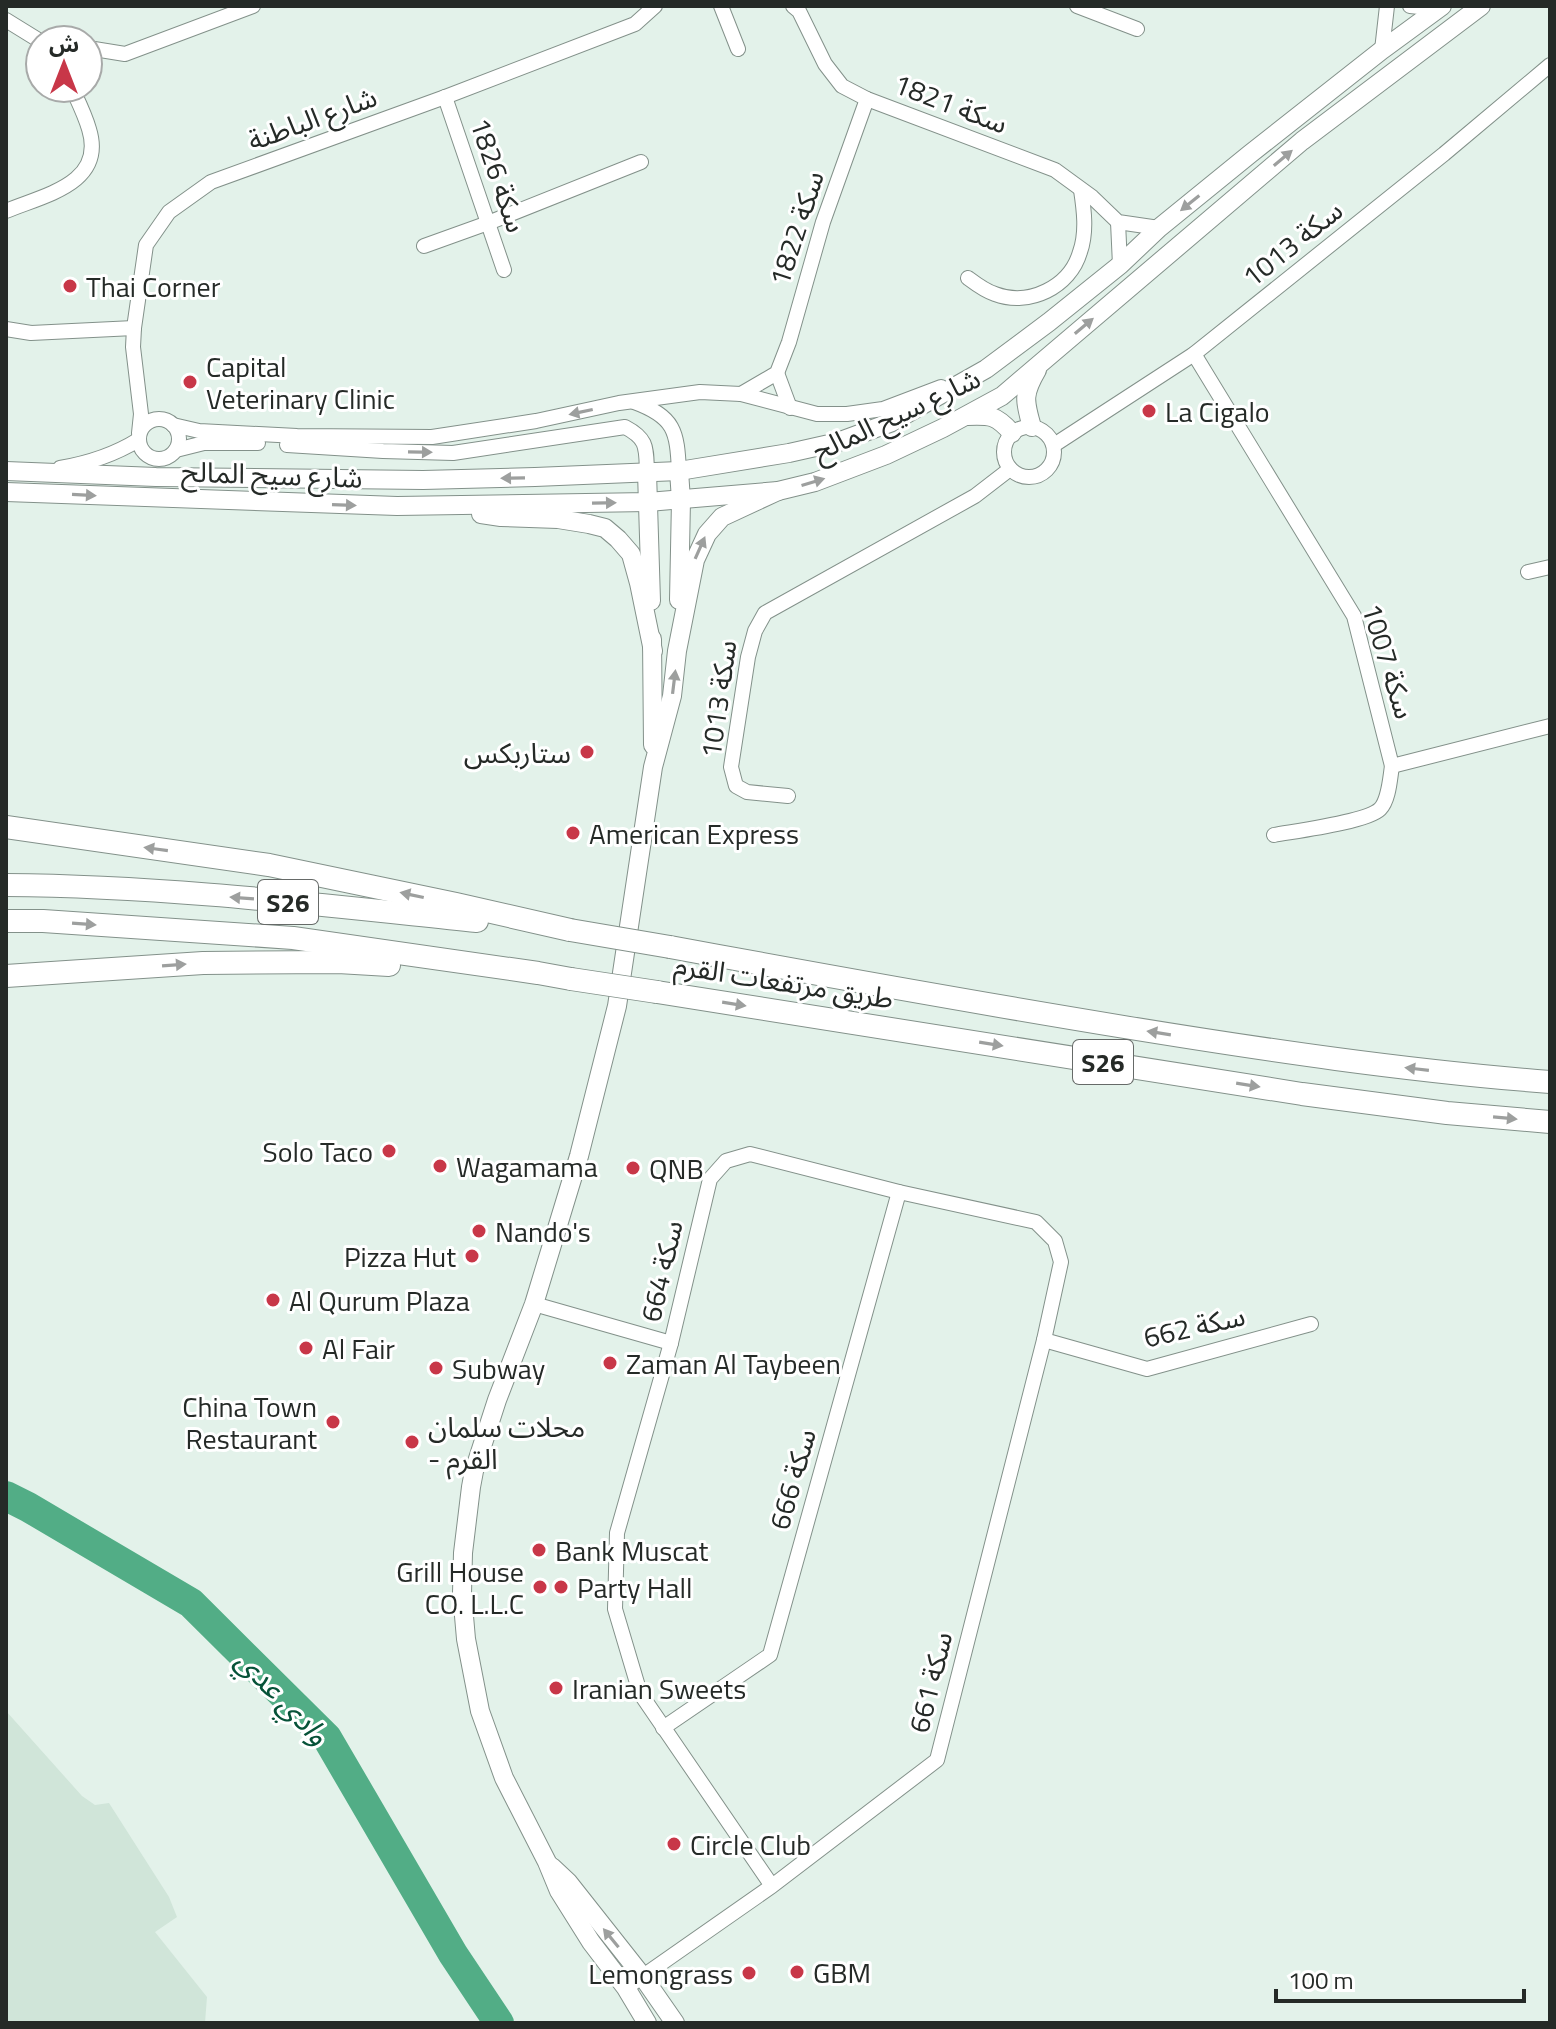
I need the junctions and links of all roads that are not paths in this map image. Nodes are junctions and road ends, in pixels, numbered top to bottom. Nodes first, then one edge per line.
1 (253, 6) edge
2 (655, 6) edge
3 (721, 6) edge
4 (793, 6) edge
5 (1077, 6) edge
6 (1387, 6) edge
7 (1410, 6) edge
8 (1481, 6) edge
9 (1440, 7) edge
10 (6, 20) edge
11 (1137, 29) dead end
12 (24, 31) edge
13 (738, 49) dead end
14 (1382, 50) junction
15 (104, 51) edge
16 (1550, 65) edge
17 (445, 97) junction
18 (867, 99) junction
19 (78, 104) edge
20 (641, 162) dead end
21 (1081, 190) junction
22 (6, 211) edge
23 (1118, 222) junction
24 (488, 223) junction
25 (1159, 228) junction
26 (424, 246) dead end
27 (1120, 265) junction
28 (504, 270) dead end
29 (968, 278) dead end
30 (134, 328) junction
31 (6, 329) edge
32 (1194, 354) junction
33 (1041, 363) junction
34 (986, 369) junction
35 (777, 373) junction
36 (741, 394) junction
37 (140, 397) junction
38 (633, 401) junction
39 (790, 408) junction
40 (964, 416) junction
41 (168, 422) junction
42 (1032, 427) junction
43 (1012, 433) junction
44 (139, 437) junction
45 (1054, 445) junction
46 (176, 450) junction
47 (1010, 469) junction
48 (6, 471) edge
49 (679, 471) junction
50 (30, 472) junction
51 (647, 472) junction
52 (778, 491) junction
53 (6, 492) edge
54 (681, 500) junction
55 (648, 502) junction
56 (440, 506) junction
57 (1550, 567) edge
58 (1528, 572) dead end
59 (653, 651) junction
60 (677, 651) junction
61 (1550, 726) edge
62 (1392, 766) junction
63 (653, 767) junction
64 (788, 796) dead end
65 (6, 827) edge
66 (1274, 835) dead end
67 (6, 885) edge
68 (6, 921) edge
69 (570, 930) junction
70 (68, 973) junction
71 (538, 973) junction
72 (6, 976) edge
73 (6, 985) edge
74 (1550, 1082) edge
75 (1550, 1122) edge
76 (899, 1192) junction
77 (1055, 1241) joint
78 (534, 1304) junction
79 (1311, 1324) dead end
80 (1044, 1340) junction
81 (671, 1343) junction
82 (663, 1728) junction
83 (547, 1862) junction
84 (772, 1886) junction
85 (643, 1977) junction
86 (626, 1988) junction
87 (647, 2023) edge
88 (675, 2023) edge

1 - 15 street
2 - 17 street, شارع الباطنة
3 - 13 street
4 - 18 street, سكة 1821
5 - 11 street
6 - 14 street
7 - 9 street
33 -> 8 street, شارع سيح المالح
9 - 14 street, شارع سيح المالح
10 - 12 street
14 -> 25 street, شارع سيح المالح
16 - 32 street, سكة 1013
17 - 24 street, سكة 1826
17 - 30 street, شارع الباطنة
18 - 21 street, سكة 1821
18 - 35 street, سكة 1822
19 - 22 street
20 - 24 street
21 - 23 street, سكة 1821
21 - 29 street
23 - 25 street
23 - 27 street
24 - 26 street
24 - 28 street, سكة 1826
25 - 27 street, شارع سيح المالح
27 - 34 street, شارع سيح المالح
30 - 31 street
30 - 37 street, شارع الباطنة
32 - 45 street, سكة 1013
32 - 62 street, سكة 1007
33 - 40 street, شارع سيح المالح
33 - 42 street
34 - 39 street
34 - 49 street, شارع سيح المالح
35 - 36 street
35 - 39 street
36 - 38 street
36 - 39 street
37 - 41 street
37 - 44 street, شارع الباطنة
38 -> 41 street
38 - 49 street
40 - 43 street
52 -> 40 street, شارع سيح المالح
41 - 44 street
41 - 46 street
42 - 43 street
42 - 45 street
43 - 47 street
44 - 46 street
44 - 50 street
45 - 47 street
46 -> 51 street
47 - 64 street, سكة 1013
48 - 50 street, شارع سيح المالح
49 - 51 street, شارع سيح المالح
49 - 54 street
51 -> 50 street, شارع سيح المالح
51 - 55 street
52 - 54 street, شارع سيح المالح
60 -> 52 street
53 -> 56 street, شارع سيح المالح
54 - 55 street, شارع سيح المالح
54 - 60 street
56 -> 55 street, شارع سيح المالح
55 - 59 street
56 - 59 street
57 - 58 street
59 - 63 street
63 -> 60 street
61 - 62 street
62 - 66 street
63 - 78 street
69 -> 65 main road
69 -> 67 main road, طريق مرتفعات القرم / S26
68 -> 71 main road, طريق مرتفعات القرم / S26
74 -> 69 main road, طريق مرتفعات القرم / S26, bridge
70 -> 71 main road
70 - 72 main road
70 - 73 main road
71 -> 75 main road, طريق مرتفعات القرم / S26, bridge
76 - 77 street, سكة 664
76 - 81 street, سكة 664
76 - 82 street, سكة 666
77 - 80 street, سكة 661
78 - 81 street
78 - 83 street
79 - 80 street, سكة 662
80 - 84 street, سكة 661
81 - 82 street, سكة 664
82 - 84 street, سكة 664
85 -> 83 street
83 - 86 street
84 - 85 street, سكة 661
85 - 86 street, سكة 661
85 - 88 street
86 - 87 street

